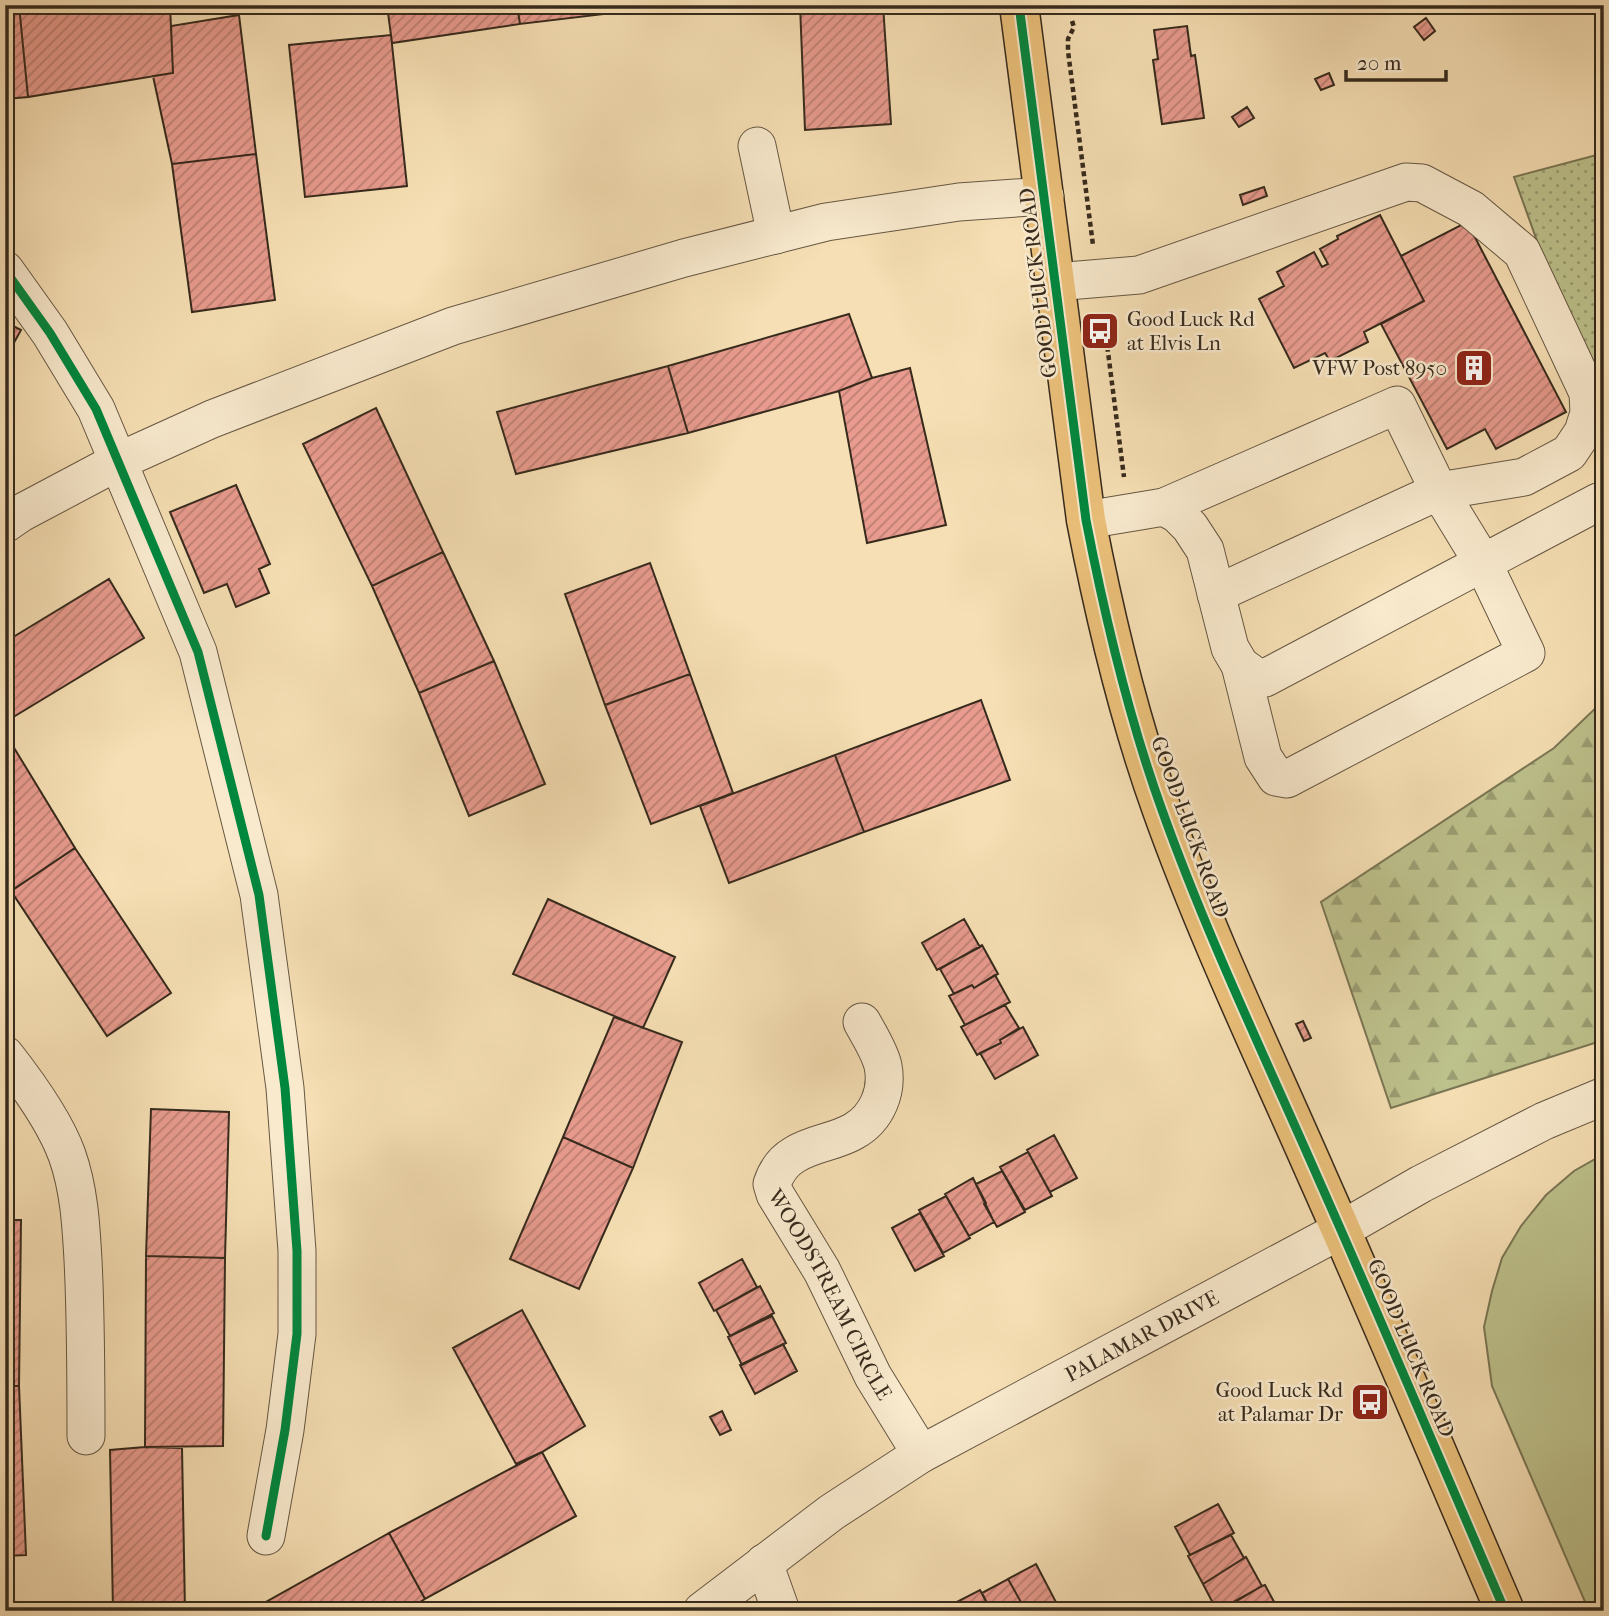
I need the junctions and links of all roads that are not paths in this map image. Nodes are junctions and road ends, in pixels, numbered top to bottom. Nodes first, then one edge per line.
1 (1019, 5) edge
2 (757, 146) dead end
3 (1045, 196) junction
4 (776, 235) junction
5 (5, 270) edge
6 (1055, 282) junction
7 (117, 461) junction
8 (1439, 491) junction
9 (1598, 502) dead end
10 (1164, 507) junction
11 (1086, 520) junction
12 (5, 524) edge
13 (1483, 563) junction
14 (1216, 594) junction
15 (1240, 665) junction
16 (862, 1022) dead end
17 (5, 1055) edge
18 (1604, 1096) edge
19 (1341, 1230) junction
20 (86, 1436) dead end
21 (921, 1454) junction
22 (266, 1536) dead end
23 (764, 1563) junction
24 (702, 1611) edge
25 (782, 1611) edge
26 (1505, 1611) edge

1 - 3 main road, GOOD LUCK ROAD
2 - 4 street
3 - 4 street
3 - 6 main road, GOOD LUCK ROAD
4 - 7 street
5 - 7 street
6 - 8 street
6 - 11 main road, GOOD LUCK ROAD
7 - 12 street
7 - 22 street
8 - 10 street
8 - 13 street
8 - 14 street
9 - 13 street
10 - 11 street
10 - 14 street
11 - 19 main road, GOOD LUCK ROAD
13 - 15 street
13 - 15 street
14 - 15 street
16 - 21 street, WOODSTREAM CIRCLE
17 - 20 street
18 - 19 street, PALAMAR DRIVE
19 - 21 street, PALAMAR DRIVE
19 - 26 main road, GOOD LUCK ROAD
21 - 23 street, PALAMAR DRIVE
23 - 24 street, PALAMAR DRIVE
23 - 25 street

